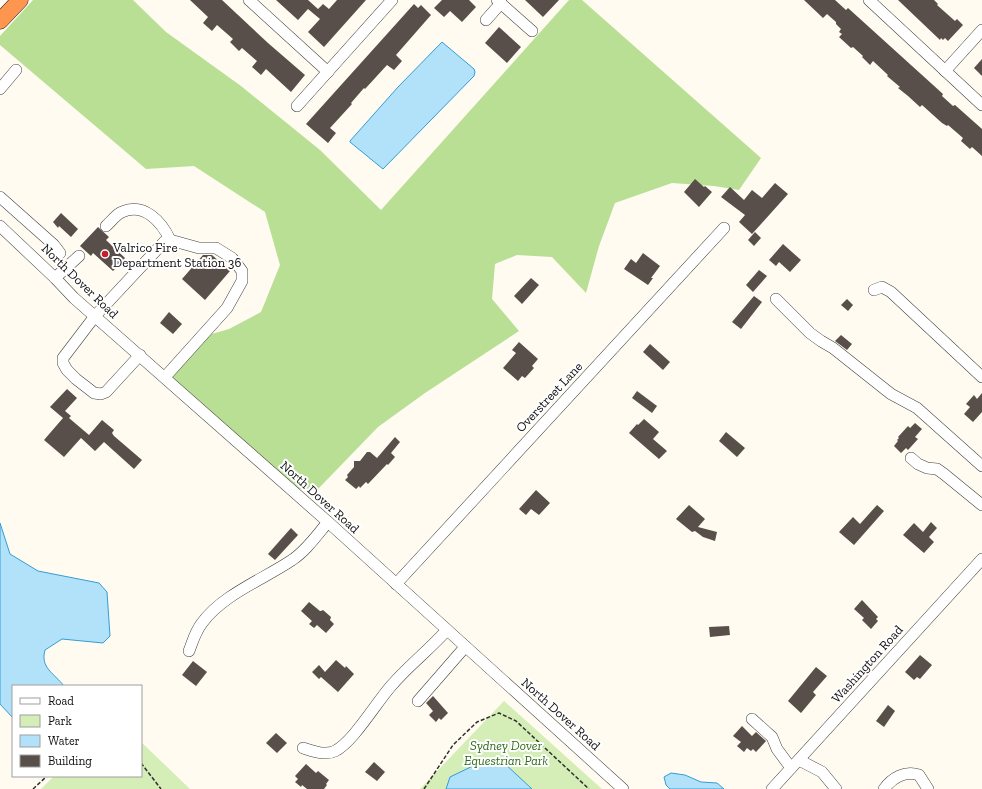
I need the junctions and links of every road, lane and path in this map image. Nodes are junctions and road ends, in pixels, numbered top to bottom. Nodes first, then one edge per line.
1 (20, 0) edge
2 (249, 0) edge
3 (392, 0) edge
4 (869, 0) edge
5 (499, 2) edge
6 (486, 20) dead end
7 (0, 21) edge
8 (982, 30) edge
9 (532, 31) dead end
10 (16, 70) dead end
11 (945, 71) junction
12 (328, 72) junction
13 (0, 89) edge
14 (982, 105) edge
15 (297, 106) dead end
16 (0, 197) edge
17 (0, 226) edge
18 (106, 226) dead end
19 (724, 228) dead end
20 (170, 240) junction
21 (60, 254) dead end
22 (79, 256) dead end
23 (56, 278) junction
24 (874, 290) dead end
25 (776, 299) dead end
26 (95, 316) junction
27 (140, 355) junction
28 (982, 377) edge
29 (165, 378) junction
30 (911, 458) dead end
31 (982, 466) edge
32 (982, 505) edge
33 (328, 522) junction
34 (982, 559) edge
35 (396, 584) junction
36 (447, 630) junction
37 (465, 647) junction
38 (189, 651) dead end
39 (418, 701) dead end
40 (752, 719) dead end
41 (303, 748) dead end
42 (142, 764) edge
43 (795, 764) junction
44 (46, 777) edge
45 (33, 789) edge
46 (161, 789) edge
47 (424, 789) edge
48 (589, 789) edge
49 (623, 789) edge
50 (772, 789) edge
51 (836, 789) edge
52 (884, 789) edge
53 (928, 789) edge

1 - 7 highway
2 - 12 street
3 - 12 street
4 - 11 street
5 - 6 street
5 - 9 street
8 - 11 street
10 - 13 street
11 - 14 street
12 - 15 street
16 - 21 street
17 - 23 street, North Dover Road
18 - 20 street
19 - 35 street, Overstreet Lane
20 - 26 street
20 - 29 street
22 - 23 street
23 - 26 street, North Dover Road
24 - 28 street
25 - 31 street
26 - 27 street, North Dover Road
26 - 27 street
27 - 29 street, North Dover Road
29 - 33 street, North Dover Road
30 - 32 street
33 - 35 street, North Dover Road
33 - 38 street
34 - 43 street, Washington Road
35 - 36 street, North Dover Road
36 - 37 street, North Dover Road
36 - 41 street
37 - 39 street
37 - 49 street, North Dover Road
40 - 43 street
42 - 46 path
43 - 50 street, Washington Road
43 - 51 street
44 - 45 path
47 - 48 path
52 - 53 street

